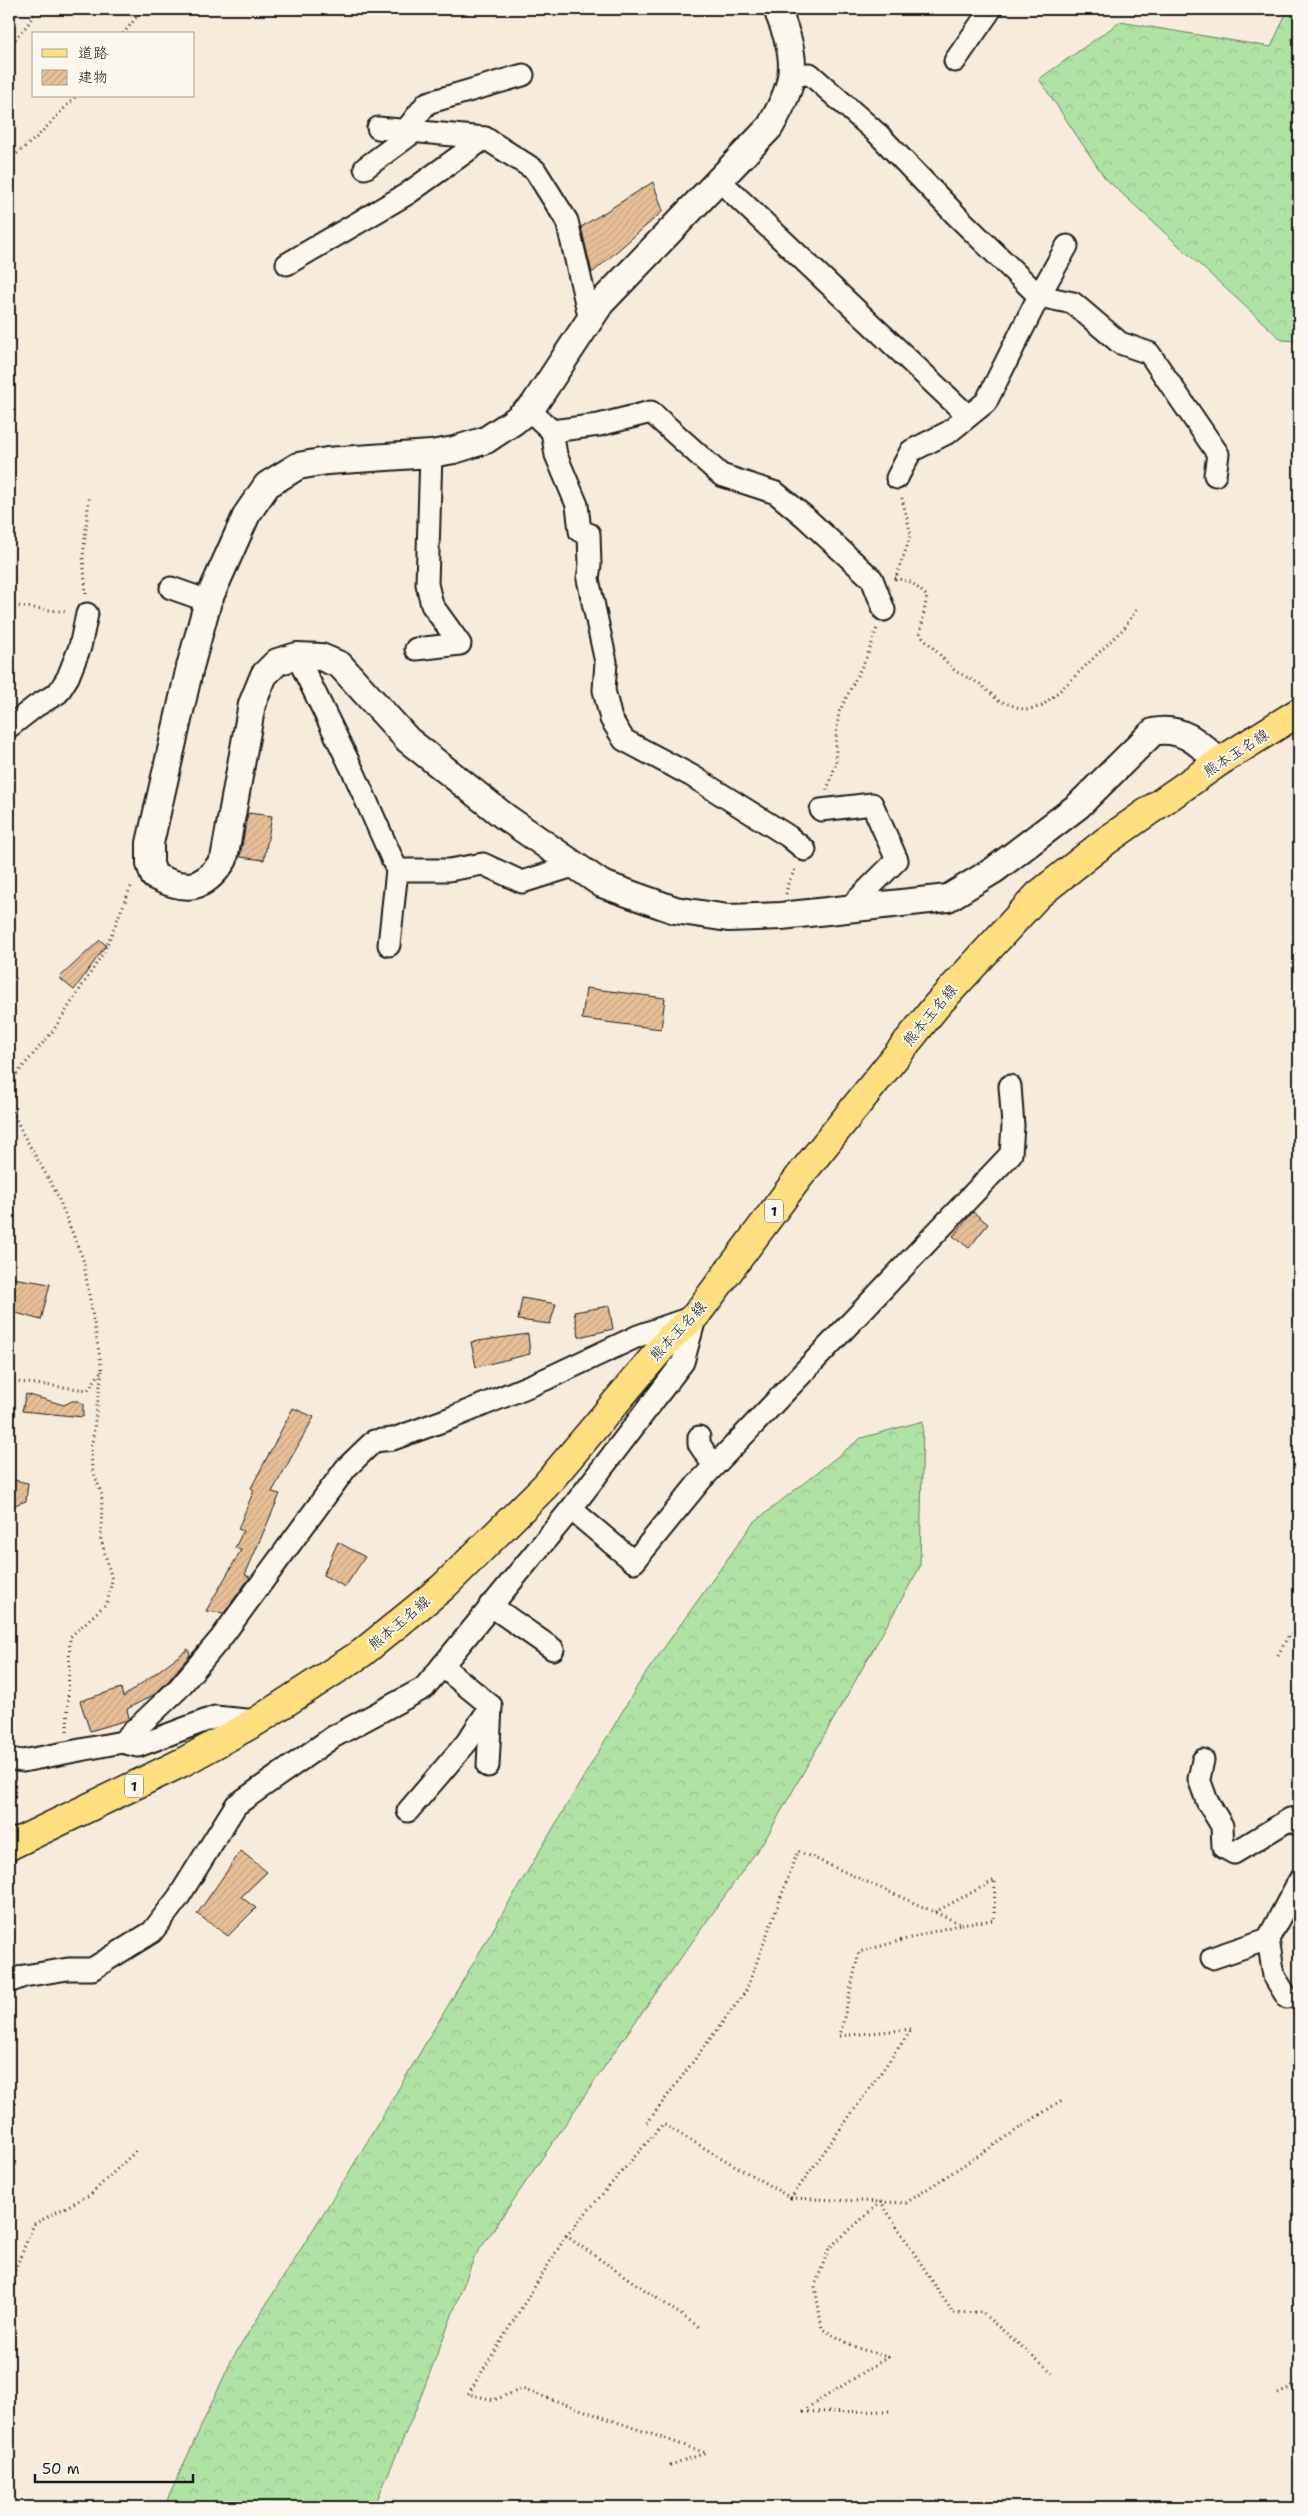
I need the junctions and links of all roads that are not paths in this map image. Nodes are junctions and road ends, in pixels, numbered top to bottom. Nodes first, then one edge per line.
1 (777, 9) edge
2 (991, 9) edge
3 (955, 61) dead end
4 (791, 75) junction
5 (523, 76) dead end
6 (378, 128) dead end
7 (411, 131) junction
8 (485, 138) junction
9 (365, 168) dead end
10 (719, 180) junction
11 (1067, 246) dead end
12 (287, 264) dead end
13 (1039, 296) junction
14 (590, 320) junction
15 (528, 410) junction
16 (968, 416) junction
17 (552, 431) junction
18 (431, 454) junction
19 (1215, 475) dead end
20 (897, 478) road end
21 (171, 588) dead end
22 (208, 601) junction
23 (884, 610) road end
24 (88, 614) road end
25 (416, 649) dead end
26 (297, 656) junction
27 (1299, 712) edge
28 (9, 727) edge
29 (1219, 762) junction
30 (821, 810) road end
31 (806, 850) road end
32 (572, 866) junction
33 (397, 870) junction
34 (848, 909) junction
35 (389, 945) dead end
36 (1010, 1086) dead end
37 (696, 1315) junction
38 (699, 1437) dead end
39 (714, 1466) junction
40 (571, 1509) junction
41 (490, 1605) junction
42 (553, 1648) dead end
43 (442, 1666) junction
44 (491, 1706) junction
45 (257, 1720) junction
46 (122, 1742) junction
47 (9, 1759) edge
48 (1203, 1760) dead end
49 (488, 1766) dead end
50 (408, 1811) dead end
51 (1299, 1825) edge
52 (9, 1846) edge
53 (1299, 1881) edge
54 (1268, 1940) junction
55 (1212, 1958) dead end
56 (9, 1982) edge
57 (1287, 1997) dead end

1 - 4 street
2 - 3 street
4 - 10 street
4 - 13 street
5 - 7 street
6 - 7 street
7 - 8 street
7 - 9 street
8 - 12 street
8 - 14 street
10 - 14 street
10 - 16 street
11 - 13 street
13 - 16 street
13 - 19 street
14 - 15 street
15 - 17 street
15 - 18 street
16 - 20 street
17 - 23 street
17 - 31 street
18 - 22 street
18 - 25 street
21 - 22 street
22 - 26 street
24 - 28 street
26 - 32 street
26 - 33 street
27 - 29 main road, 熊本玉名線 / 1
29 - 34 street
29 - 37 main road, 熊本玉名線 / 1
30 - 34 street
32 - 33 street
32 - 34 street
33 - 35 street
36 - 39 street
37 - 40 street
37 - 45 main road, 熊本玉名線 / 1
37 - 46 street
38 - 39 street
39 - 40 street
40 - 41 street
41 - 42 street
41 - 43 street
43 - 44 street
43 - 56 street
44 - 49 street
44 - 50 street
45 - 46 street
45 - 52 main road, 熊本玉名線 / 1
46 - 47 street
48 - 51 street
53 - 54 street
54 - 55 street
54 - 57 street

